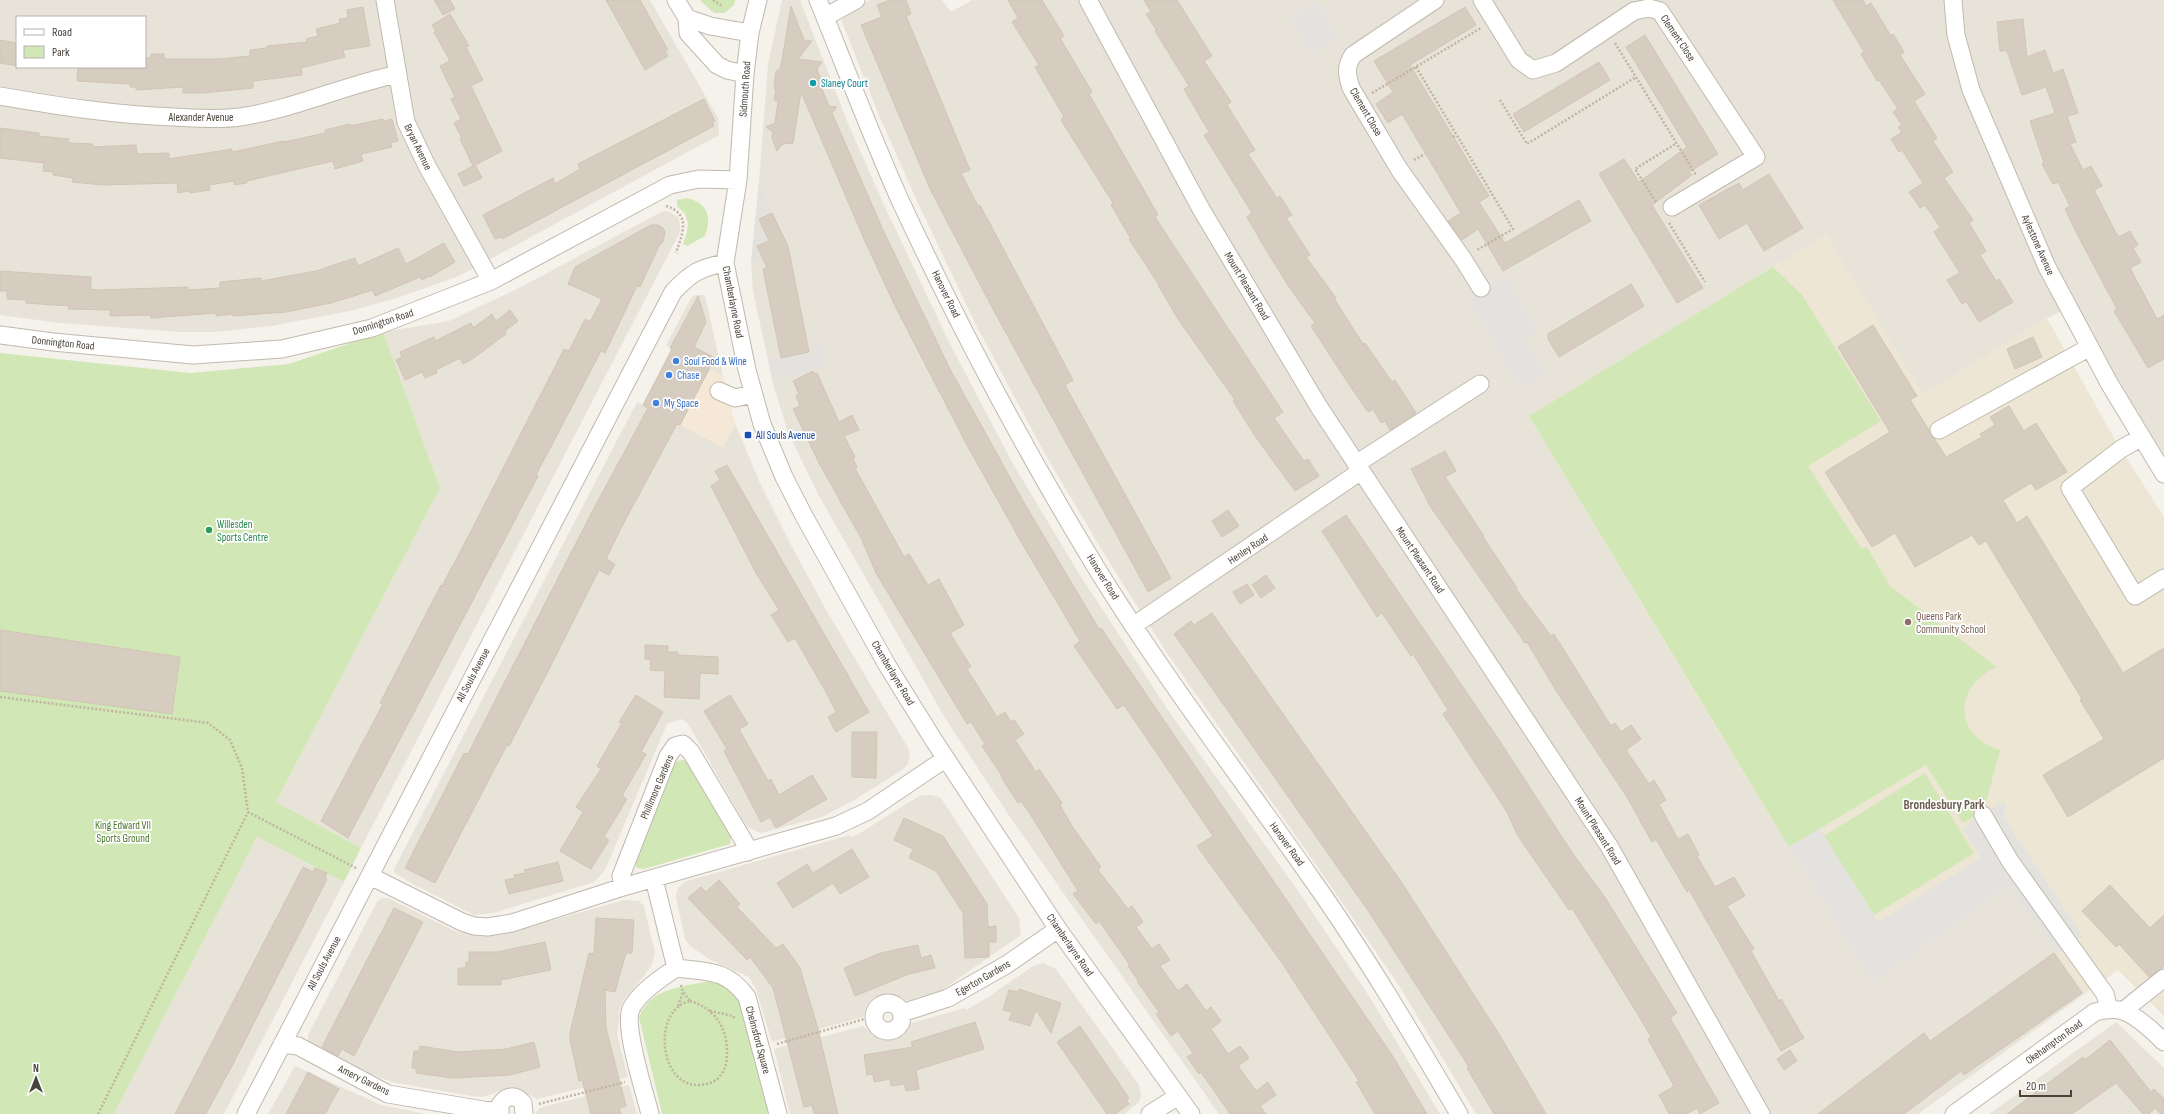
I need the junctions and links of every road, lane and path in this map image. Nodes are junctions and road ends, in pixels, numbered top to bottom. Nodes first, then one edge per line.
1 (385, 0) edge
2 (676, 0) edge
3 (713, 0) edge
4 (758, 0) edge
5 (818, 0) edge
6 (856, 0) edge
7 (1088, 0) edge
8 (1435, 0) edge
9 (1482, 0) edge
10 (1953, 0) edge
11 (722, 6) dead end
12 (825, 17) junction
13 (687, 18) junction
14 (710, 26) junction
15 (1482, 28) dead end
16 (1607, 30) junction
17 (750, 33) junction
18 (699, 46) junction
19 (1416, 67) junction
20 (398, 74) junction
21 (745, 74) junction
22 (1636, 77) junction
23 (0, 96) edge
24 (1500, 100) dead end
25 (1359, 101) junction
26 (1456, 135) junction
27 (1453, 137) dead end
28 (738, 180) junction
29 (1692, 181) dead end
30 (1664, 203) dead end
31 (662, 204) dead end
32 (676, 253) dead end
33 (1463, 259) junction
34 (725, 263) junction
35 (491, 281) junction
36 (1481, 288) dead end
37 (0, 335) edge
38 (2090, 347) junction
39 (1480, 384) dead end
40 (719, 391) dead end
41 (753, 394) junction
42 (1938, 430) dead end
43 (2142, 437) junction
44 (1359, 468) junction
45 (2164, 474) edge
46 (2164, 578) edge
47 (1133, 626) junction
48 (0, 698) edge
49 (945, 759) junction
50 (248, 812) junction
51 (1983, 815) dead end
52 (748, 852) junction
53 (355, 868) dead end
54 (370, 876) junction
55 (654, 878) junction
56 (624, 887) junction
57 (1058, 929) junction
58 (676, 968) junction
59 (2164, 978) edge
60 (681, 988) dead end
61 (683, 992) junction
62 (690, 1002) junction
63 (678, 1006) junction
64 (708, 1010) junction
65 (2109, 1011) junction
66 (733, 1016) dead end
67 (875, 1016) joint
68 (2164, 1042) edge
69 (282, 1044) junction
70 (760, 1049) junction
71 (641, 1077) junction
72 (1178, 1096) junction
73 (524, 1111) edge
74 (499, 1112) edge
75 (98, 1114) edge
76 (246, 1114) edge
77 (650, 1114) edge
78 (778, 1114) edge
79 (1150, 1114) edge
80 (1191, 1114) edge
81 (1459, 1114) edge
82 (1761, 1114) edge
83 (1954, 1114) edge

1 - 20 street, Bryan Avenue
2 - 13 street
3 - 11 path
4 - 17 street, Sidmouth Road
5 - 12 street, Hanover Road
6 - 12 street
7 - 44 street, Mount Pleasant Road
8 - 25 street, Clement Close
9 - 16 street, Clement Close
10 - 38 street, Aylestone Avenue
12 - 47 street, Hanover Road
13 - 14 street
13 - 18 street
14 - 17 street
14 - 18 street
15 - 19 path
16 - 22 path
16 - 30 street, Clement Close
17 - 21 street, Sidmouth Road
18 - 21 street
19 - 25 path
19 - 26 path
20 - 23 street, Alexander Avenue
20 - 35 street, Bryan Avenue
21 - 28 street, Sidmouth Road
22 - 24 path
22 - 29 path
25 - 33 street, Clement Close
26 - 27 path
26 - 33 path
28 - 34 street, Chamberlayne Road
28 - 35 street, Donnington Road
31 - 32 path
33 - 36 street, Clement Close
34 - 41 street, Chamberlayne Road
34 - 54 street, All Souls Avenue
35 - 37 street, Donnington Road
38 - 42 street
38 - 43 street, Aylestone Avenue
39 - 44 street, Henley Road
40 - 41 street
41 - 49 street, Chamberlayne Road
43 - 45 street, Aylestone Avenue
43 - 46 street
44 - 47 street, Henley Road
44 - 82 street, Mount Pleasant Road
47 - 81 street, Hanover Road
48 - 50 path
49 - 52 street
49 - 57 street, Chamberlayne Road
50 - 53 path
50 - 75 path
51 - 65 street
52 - 55 street
52 - 56 street, Phillimore Gardens
54 - 56 street
54 - 69 street, All Souls Avenue
55 - 56 street
55 - 58 street
57 - 67 street, Egerton Gardens
57 - 72 street, Chamberlayne Road
58 - 70 street, Chelmsford Square
58 - 71 street
59 - 65 street, Okehampton Road
60 - 61 path
61 - 62 path
61 - 63 path
62 - 63 path
62 - 64 path
63 - 64 path
64 - 66 path
65 - 68 street
65 - 83 street, Okehampton Road
67 - 70 path
69 - 74 street, Amery Gardens
69 - 76 street, All Souls Avenue
70 - 78 street, Chelmsford Square
71 - 73 path
71 - 77 street
72 - 79 street
72 - 80 street, Chamberlayne Road
73 - 74 street, Amery Gardens

